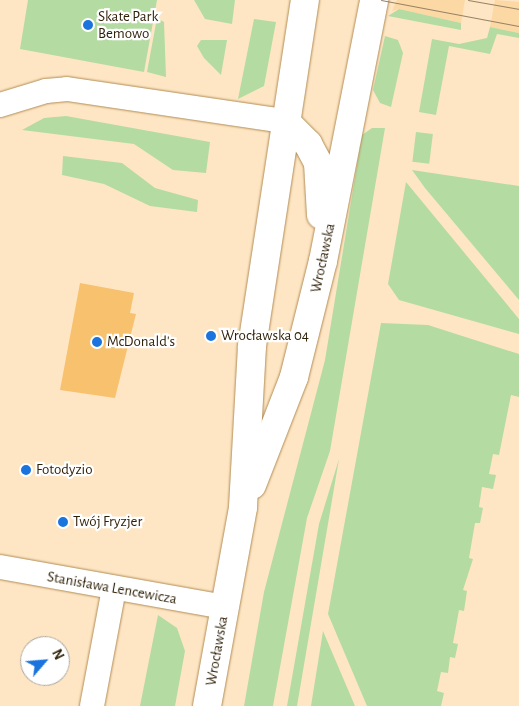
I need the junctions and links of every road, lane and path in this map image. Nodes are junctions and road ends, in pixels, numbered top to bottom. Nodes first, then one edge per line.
1 (305, 0) edge
2 (374, 0) edge
3 (0, 105) edge
4 (285, 121) junction
5 (323, 262) junction
6 (243, 507) junction
7 (0, 567) edge
8 (114, 588) junction
9 (224, 607) junction
10 (92, 706) edge
11 (207, 706) edge

1 - 4 street, Wrocławska
2 - 5 street, Wrocławska
3 - 4 street
4 - 5 street
4 - 6 street, Wrocławska
5 - 6 street, Wrocławska
6 - 9 street, Wrocławska
7 - 8 street, Stanisława Lencewicza
8 - 9 street, Stanisława Lencewicza
8 - 10 street
9 - 11 street, Wrocławska

